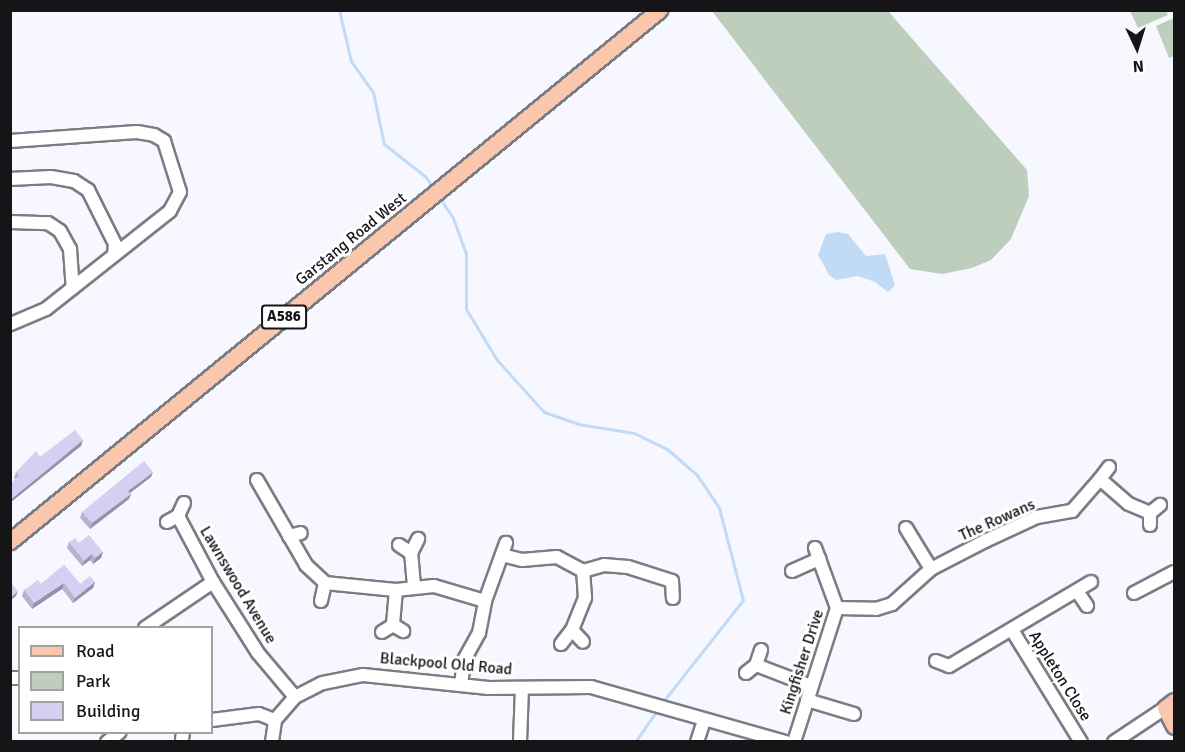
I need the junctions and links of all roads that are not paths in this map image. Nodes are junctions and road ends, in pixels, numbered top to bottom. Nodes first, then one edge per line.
1 (659, 10) edge
2 (10, 141) edge
3 (10, 179) edge
4 (10, 222) edge
5 (114, 255) junction
6 (73, 288) junction
7 (10, 324) edge
8 (1109, 467) dead end
9 (1100, 479) junction
10 (257, 480) dead end
11 (184, 503) dead end
12 (1153, 514) dead end
13 (906, 528) dead end
14 (418, 539) dead end
15 (10, 541) edge
16 (506, 543) dead end
17 (399, 545) dead end
18 (411, 553) junction
19 (502, 555) junction
20 (932, 569) junction
21 (583, 571) junction
22 (792, 571) dead end
23 (1174, 572) edge
24 (213, 582) junction
25 (1091, 582) dead end
26 (325, 583) junction
27 (414, 586) junction
28 (396, 591) junction
29 (1077, 591) junction
30 (1134, 593) dead end
31 (673, 598) dead end
32 (321, 601) dead end
33 (485, 601) junction
34 (1086, 606) dead end
35 (837, 608) junction
36 (147, 626) edge
37 (393, 629) dead end
38 (572, 630) junction
39 (1012, 630) junction
40 (583, 642) dead end
41 (561, 644) dead end
42 (761, 650) dead end
43 (944, 668) dead end
44 (461, 685) junction
45 (811, 686) junction
46 (522, 688) junction
47 (295, 697) junction
48 (807, 700) junction
49 (1170, 705) edge
50 (854, 714) dead end
51 (213, 720) edge
52 (275, 720) junction
53 (704, 721) junction
54 (1174, 726) edge
55 (272, 741) edge
56 (520, 741) edge
57 (696, 741) edge
58 (786, 741) edge
59 (794, 741) edge
60 (1081, 741) edge
61 (1114, 741) edge

1 - 15 main road, Garstang Road West / A586
2 - 5 street
3 - 5 street
4 - 6 street
5 - 6 street
6 - 7 street
8 - 9 street, The Rowans
9 - 12 street
9 - 20 street, The Rowans
10 - 26 street
11 - 24 street, Lawnswood Avenue
13 - 20 street
14 - 18 street
16 - 19 street
17 - 18 street
18 - 27 street
19 - 21 street
19 - 33 street
20 - 35 street, The Rowans
21 - 31 street
21 - 38 street
22 - 35 street, Kingfisher Drive
23 - 30 street
24 - 36 street
24 - 47 street, Lawnswood Avenue
25 - 29 street
26 - 28 street
26 - 32 street
27 - 28 street
27 - 33 street
28 - 37 street
29 - 34 street
29 - 39 street
33 - 44 street
35 - 45 street, Kingfisher Drive
38 - 40 street
38 - 41 street
39 - 43 street, Appleton Close
39 - 60 street, Appleton Close
42 - 45 street
44 - 46 street, Blackpool Old Road
44 - 47 street, Blackpool Old Road
45 - 48 street, Kingfisher Drive
46 - 53 street, Blackpool Old Road
46 - 56 street
47 - 52 street, Blackpool Old Road
48 - 50 street
48 - 59 street, Kingfisher Drive
49 - 54 main road
49 - 61 street
51 - 52 street
52 - 55 street
53 - 57 street
53 - 58 street, Blackpool Old Road

